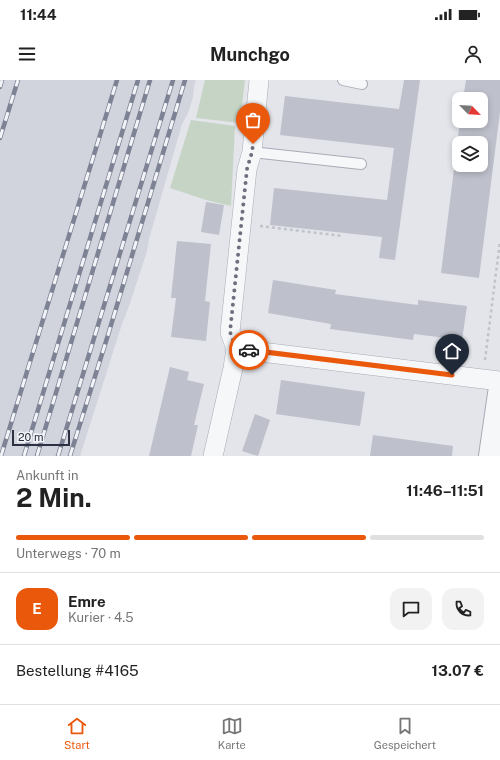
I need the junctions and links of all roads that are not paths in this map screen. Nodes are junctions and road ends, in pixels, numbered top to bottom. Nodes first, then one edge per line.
1 (259, 80) edge
2 (343, 80) edge
3 (362, 84) dead end
4 (252, 152) junction
5 (361, 164) dead end
6 (236, 348) junction
7 (494, 382) edge
8 (213, 456) edge
9 (490, 456) edge

1 - 4 street
2 - 3 lane
4 - 5 lane
4 - 6 street
6 - 7 street
6 - 8 street
7 - 9 street

